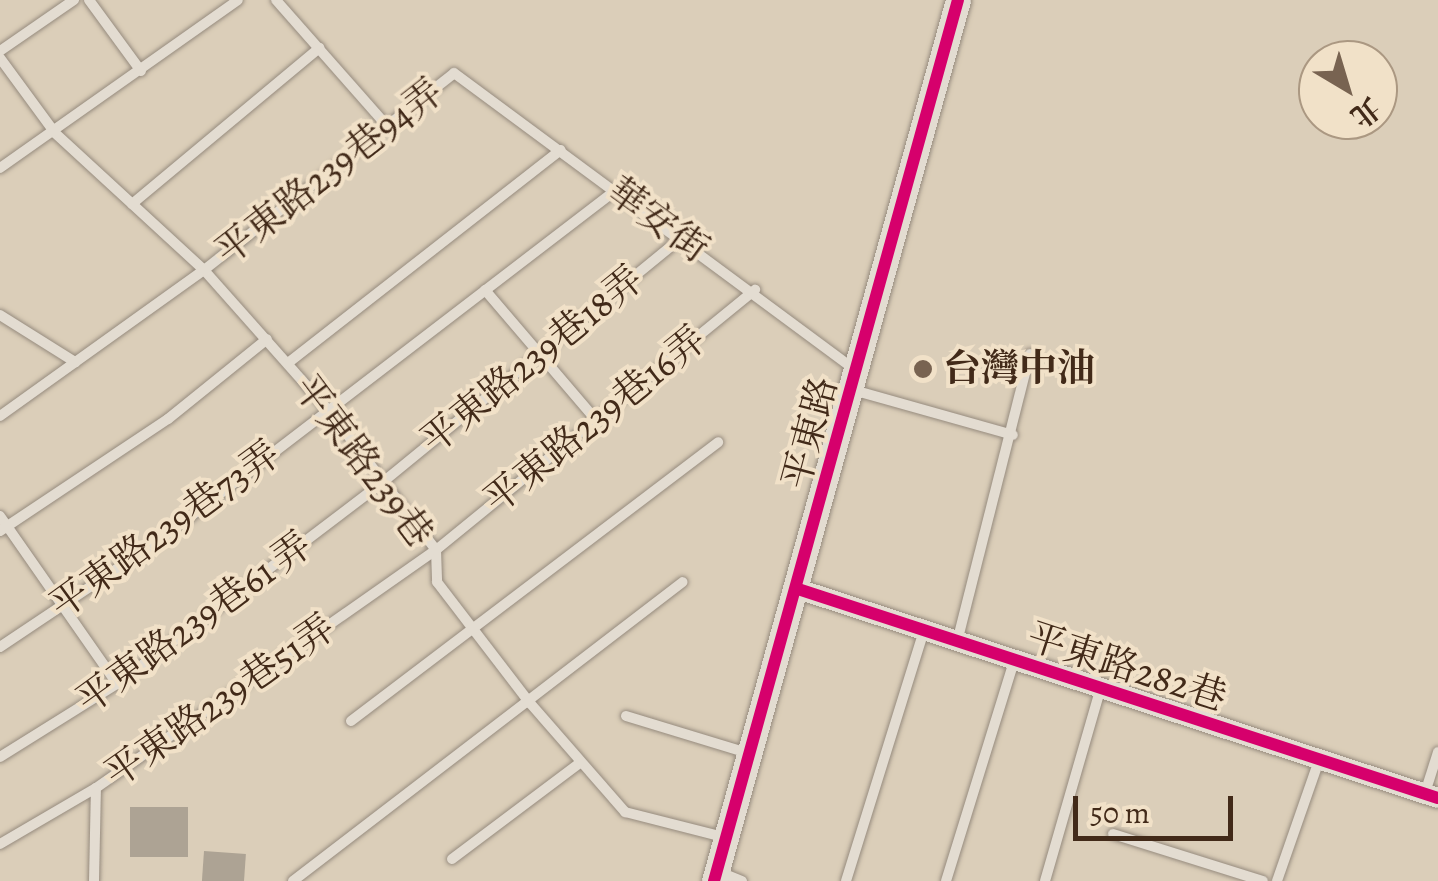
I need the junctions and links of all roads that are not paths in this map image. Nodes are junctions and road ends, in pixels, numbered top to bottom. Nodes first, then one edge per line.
1 (74, 0) edge
2 (90, 0) edge
3 (276, 0) edge
4 (958, 0) edge
5 (229, 2) edge
6 (319, 48) junction
7 (0, 54) edge
8 (141, 71) junction
9 (454, 74) joint
10 (388, 126) junction
11 (55, 133) junction
12 (561, 150) junction
13 (0, 168) edge
14 (616, 190) junction
15 (132, 204) junction
16 (682, 237) junction
17 (204, 270) junction
18 (486, 290) junction
19 (755, 290) junction
20 (0, 315) edge
21 (267, 339) junction
22 (1030, 354) dead end
23 (537, 355) junction
24 (75, 362) junction
25 (288, 363) junction
26 (856, 382) junction
27 (330, 411) junction
28 (0, 416) edge
29 (595, 420) junction
30 (1013, 435) junction
31 (718, 442) dead end
32 (383, 482) junction
33 (0, 516) edge
34 (4, 529) edge
35 (436, 550) junction
36 (683, 582) dead end
37 (798, 589) junction
38 (64, 604) junction
39 (476, 630) junction
40 (924, 631) junction
41 (957, 642) junction
42 (0, 647) edge
43 (1014, 661) junction
44 (117, 684) junction
45 (1100, 690) junction
46 (530, 703) junction
47 (626, 716) dead end
48 (351, 721) dead end
49 (1438, 752) edge
50 (749, 754) junction
51 (0, 758) edge
52 (582, 762) junction
53 (1318, 763) junction
54 (96, 788) junction
55 (1432, 796) edge
56 (1113, 834) dead end
57 (724, 838) junction
58 (0, 844) edge
59 (452, 859) dead end
60 (715, 876) edge
61 (94, 881) edge
62 (293, 881) edge
63 (742, 881) edge
64 (846, 881) edge
65 (946, 881) edge
66 (1045, 881) edge
67 (1263, 881) edge
68 (1277, 881) edge

1 - 7 lane
2 - 8 lane
3 - 6 lane
4 - 26 street, 平東路
5 - 8 lane
6 - 10 lane
6 - 15 lane
7 - 11 lane, 平東路239巷
8 - 11 lane
9 - 10 lane, 平東路239巷94弄
9 - 12 lane, 華安街
10 - 17 lane, 平東路239巷94弄
11 - 13 lane
11 - 15 lane, 平東路239巷
12 - 14 lane, 華安街
12 - 25 lane
14 - 16 lane, 華安街
14 - 18 lane, 平東路239巷73弄
15 - 17 lane, 平東路239巷
16 - 19 lane, 華安街
16 - 23 lane, 平東路239巷18弄
17 - 21 lane, 平東路239巷
17 - 24 lane, 平東路239巷94弄
18 - 23 lane
18 - 27 lane, 平東路239巷73弄
19 - 26 lane, 華安街
19 - 29 lane, 平東路239巷16弄
20 - 24 lane
21 - 25 lane, 平東路239巷
21 - 34 lane
22 - 30 lane
23 - 29 lane
23 - 32 lane, 平東路239巷18弄
24 - 28 lane, 平東路239巷94弄
25 - 27 lane, 平東路239巷
26 - 30 lane
26 - 37 street, 平東路
27 - 32 lane, 平東路239巷
27 - 38 lane, 平東路239巷73弄
29 - 35 lane, 平東路239巷16弄
30 - 41 lane
31 - 39 lane
32 - 35 lane, 平東路239巷
32 - 44 lane, 平東路239巷61 弄
33 - 34 lane
34 - 38 lane
35 - 39 lane, 平東路239巷
35 - 54 lane, 平東路239巷51弄
36 - 46 lane
37 - 40 street, 平東路282巷
37 - 50 street, 平東路
38 - 42 lane, 平東路239巷73弄
38 - 44 lane
39 - 46 lane, 平東路239巷
39 - 48 lane
40 - 41 street, 平東路282巷
40 - 64 lane
41 - 43 street, 平東路282巷
43 - 45 street, 平東路282巷
43 - 65 lane
44 - 51 lane, 平東路239巷61 弄
45 - 53 street, 平東路282巷
45 - 66 lane
46 - 52 lane, 平東路239巷
46 - 62 lane
47 - 50 lane
49 - 55 lane
50 - 57 street, 平東路
52 - 57 lane, 平東路239巷
52 - 59 lane
53 - 55 street, 平東路282巷
53 - 68 lane
54 - 58 lane, 平東路239巷51弄
54 - 61 lane
56 - 67 lane
57 - 60 street, 平東路
60 - 63 lane

